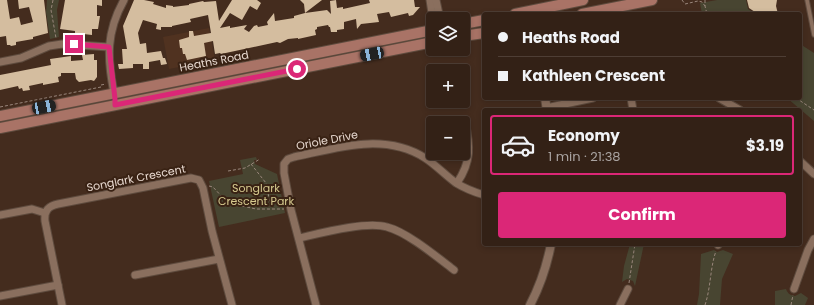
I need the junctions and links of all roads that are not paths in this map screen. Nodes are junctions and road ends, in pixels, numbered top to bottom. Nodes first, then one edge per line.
1 (124, 0) edge
2 (430, 0) edge
3 (436, 0) edge
4 (583, 0) edge
5 (652, 0) edge
6 (808, 0) edge
7 (432, 12) edge
8 (439, 12) edge
9 (531, 12) edge
10 (592, 12) edge
11 (482, 20) edge
12 (470, 23) edge
13 (426, 31) edge
14 (482, 33) edge
15 (470, 35) edge
16 (814, 35) edge
17 (426, 43) edge
18 (109, 47) junction
19 (0, 62) edge
20 (114, 93) junction
21 (585, 100) edge
22 (722, 100) edge
23 (115, 105) junction
24 (551, 108) edge
25 (736, 108) edge
26 (0, 116) edge
27 (0, 128) edge
28 (468, 160) edge
29 (802, 163) edge
30 (814, 174) edge
31 (456, 183) junction
32 (482, 194) edge
33 (45, 213) junction
34 (0, 215) edge
35 (299, 238) junction
36 (814, 240) edge
37 (550, 246) edge
38 (219, 259) junction
39 (454, 270) dead end
40 (135, 275) dead end
41 (58, 285) junction
42 (628, 289) road end
43 (794, 289) road end
44 (0, 296) edge
45 (62, 305) edge
46 (232, 305) edge
47 (316, 305) edge
48 (530, 305) edge
49 (620, 305) edge

1 - 18 street
2 - 7 street
3 - 8 street
4 - 9 main road
5 - 10 main road
6 - 16 lane
11 - 12 main road
13 - 20 main road, Heaths Road
14 - 15 main road
17 - 23 main road
18 - 19 street
18 - 20 street
20 - 23 main road
20 - 26 main road, Heaths Road
21 - 24 street
22 - 25 street
23 - 27 main road
28 - 31 street
29 - 30 street
31 - 32 street, Oriole Drive
31 - 35 street, Oriole Drive
33 - 34 street
33 - 38 street, Songlark Crescent
33 - 41 street
35 - 39 street
35 - 47 street, Oriole Drive
36 - 43 street
37 - 48 street
38 - 40 street
38 - 46 street, Songlark Crescent
41 - 44 street
41 - 45 street
42 - 49 street

